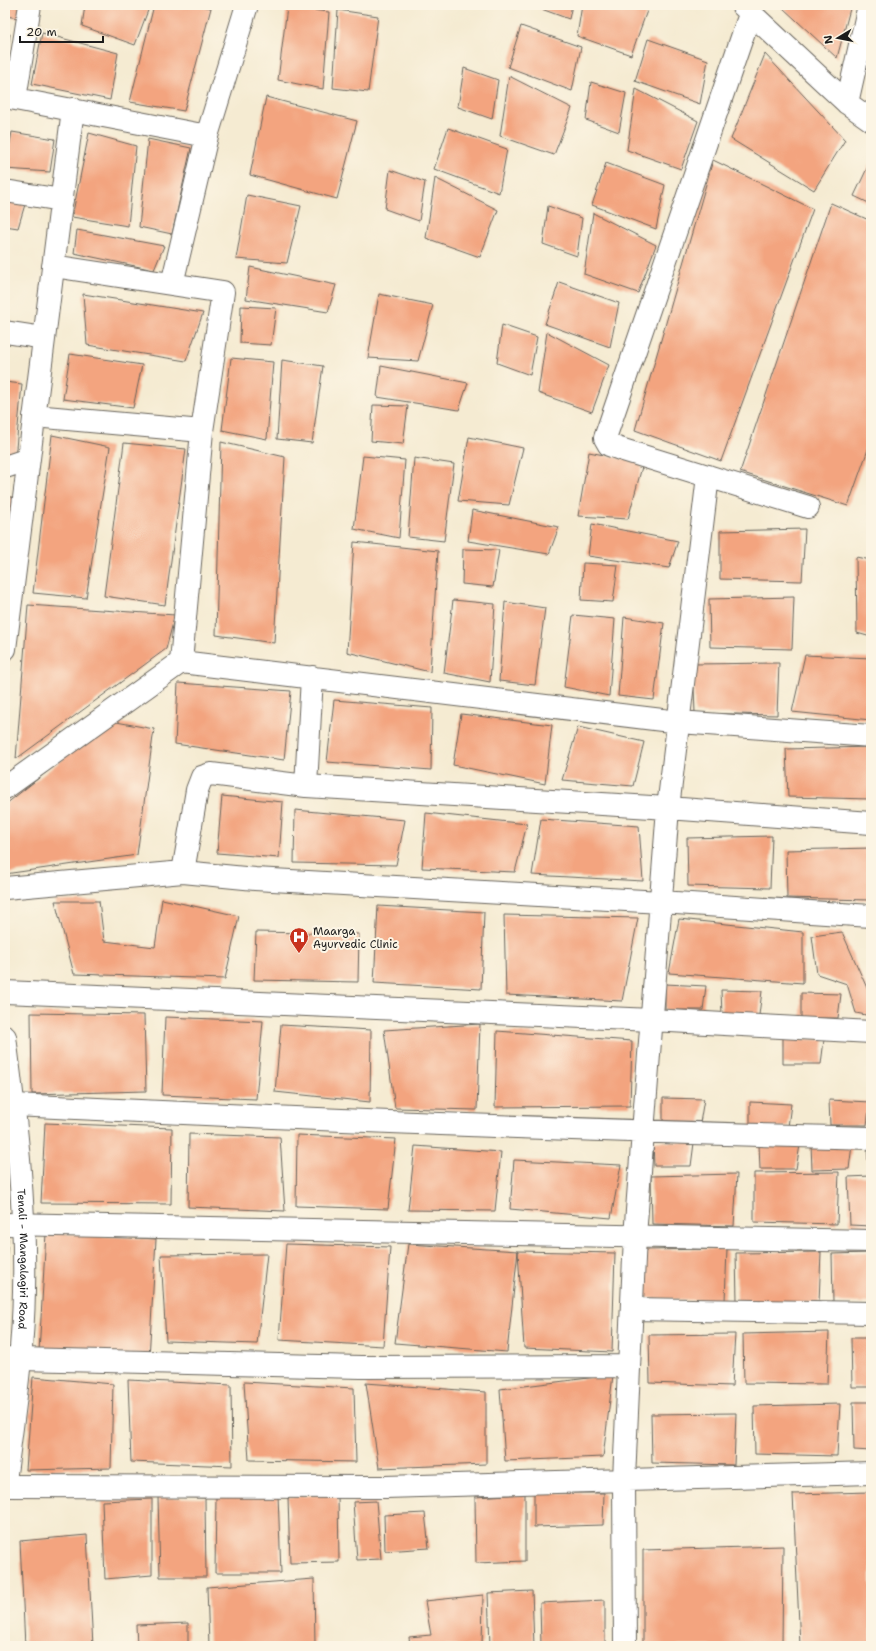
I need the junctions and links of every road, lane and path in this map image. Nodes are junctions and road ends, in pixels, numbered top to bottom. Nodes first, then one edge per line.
1 (30, 5) edge
2 (247, 5) edge
3 (869, 5) edge
4 (746, 10) edge
5 (10, 98) edge
6 (847, 103) junction
7 (73, 109) junction
8 (871, 120) edge
9 (207, 136) junction
10 (5, 191) edge
11 (62, 200) junction
12 (53, 266) junction
13 (172, 284) junction
14 (5, 332) edge
15 (44, 338) junction
16 (34, 416) junction
17 (202, 431) junction
18 (29, 459) junction
19 (5, 467) edge
20 (708, 476) junction
21 (808, 507) dead end
22 (11, 555) edge
23 (5, 649) edge
24 (181, 662) junction
25 (312, 677) junction
26 (679, 722) junction
27 (871, 736) edge
28 (306, 786) junction
29 (5, 788) edge
30 (668, 808) junction
31 (871, 824) edge
32 (183, 872) junction
33 (5, 888) edge
34 (661, 902) junction
35 (871, 916) edge
36 (5, 992) edge
37 (652, 1020) junction
38 (871, 1032) edge
39 (5, 1037) edge
40 (14, 1105) junction
41 (644, 1132) junction
42 (871, 1138) edge
43 (14, 1224) edge
44 (635, 1236) junction
45 (871, 1241) edge
46 (632, 1309) junction
47 (871, 1313) edge
48 (13, 1359) edge
49 (629, 1366) junction
50 (871, 1473) edge
51 (624, 1479) junction
52 (5, 1481) edge
53 (5, 1486) edge
54 (625, 1646) edge

1 - 5 street
2 - 9 street
3 - 6 street
4 - 6 street
4 - 20 street
5 - 7 street
6 - 8 street
7 - 9 street
7 - 11 street
9 - 13 street
10 - 11 street
11 - 12 street
12 - 13 street
12 - 15 street
13 - 17 street
14 - 15 street
15 - 16 street
16 - 17 street
16 - 18 street
17 - 24 street
18 - 19 street
18 - 22 street
20 - 21 street
20 - 26 street
22 - 23 street
24 - 25 street
24 - 29 street
25 - 26 street
25 - 28 street
26 - 27 street
26 - 30 street
28 - 30 street
28 - 32 street
30 - 31 street
30 - 34 street
32 - 33 street
32 - 34 street
34 - 35 street
34 - 37 street
36 - 37 street
37 - 38 street
37 - 41 street
39 - 40 street, Tenali - Mangalagiri Road
40 - 41 street
40 - 43 street, Tenali - Mangalagiri Road
41 - 42 street
41 - 44 street
43 - 44 street
43 - 48 street, Tenali - Mangalagiri Road
44 - 45 street
44 - 46 street
46 - 47 street
46 - 49 street
48 - 49 street
48 - 52 street, Tenali - Mangalagiri Road
49 - 51 street
50 - 51 street
51 - 53 street
51 - 54 street

